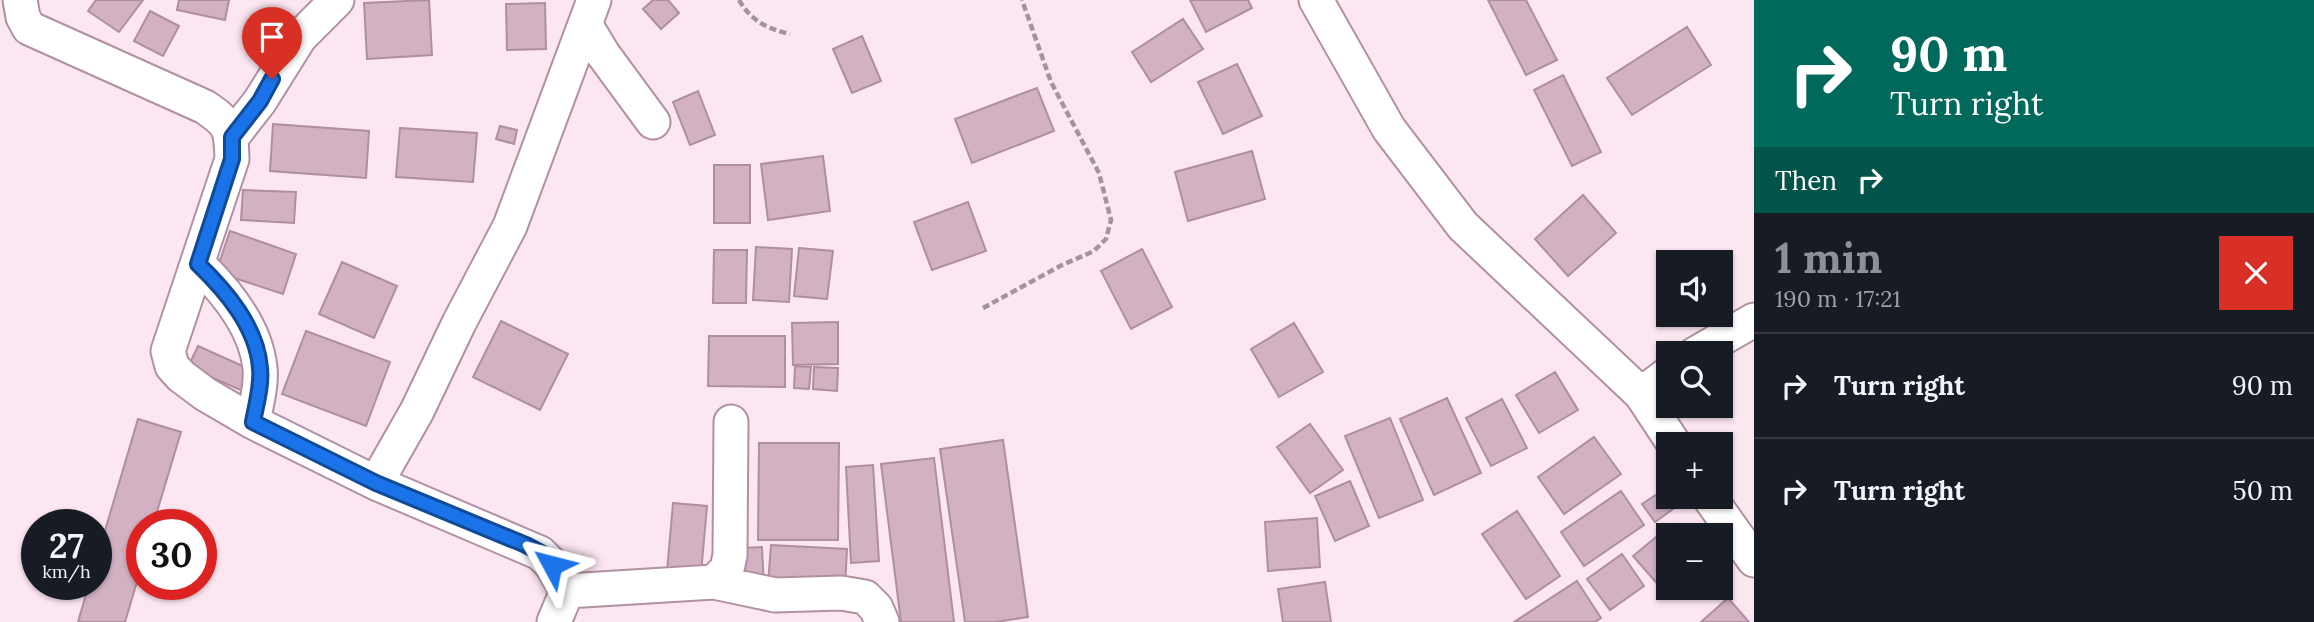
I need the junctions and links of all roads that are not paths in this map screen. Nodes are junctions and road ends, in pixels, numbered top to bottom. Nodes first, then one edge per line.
1 (20, 0) edge
2 (337, 0) edge
3 (1316, 0) edge
4 (590, 12) edge
5 (653, 122) dead end
6 (232, 137) junction
7 (198, 264) junction
8 (1754, 320) edge
9 (1718, 341) edge
10 (1656, 383) edge
11 (1641, 394) junction
12 (253, 422) junction
13 (731, 422) dead end
14 (1666, 432) edge
15 (376, 483) junction
16 (1718, 509) edge
17 (1754, 560) edge
18 (714, 582) junction
19 (567, 591) junction
20 (554, 622) edge
21 (882, 622) edge

1 - 6 street
2 - 6 street
3 - 11 street
4 - 5 street
4 - 15 street
6 - 7 street
7 - 12 street
7 - 12 street
8 - 9 street
10 - 11 street
11 - 14 street
12 - 15 street
13 - 18 street
15 - 19 street
16 - 17 street
18 - 19 street
18 - 21 street
19 - 20 street

